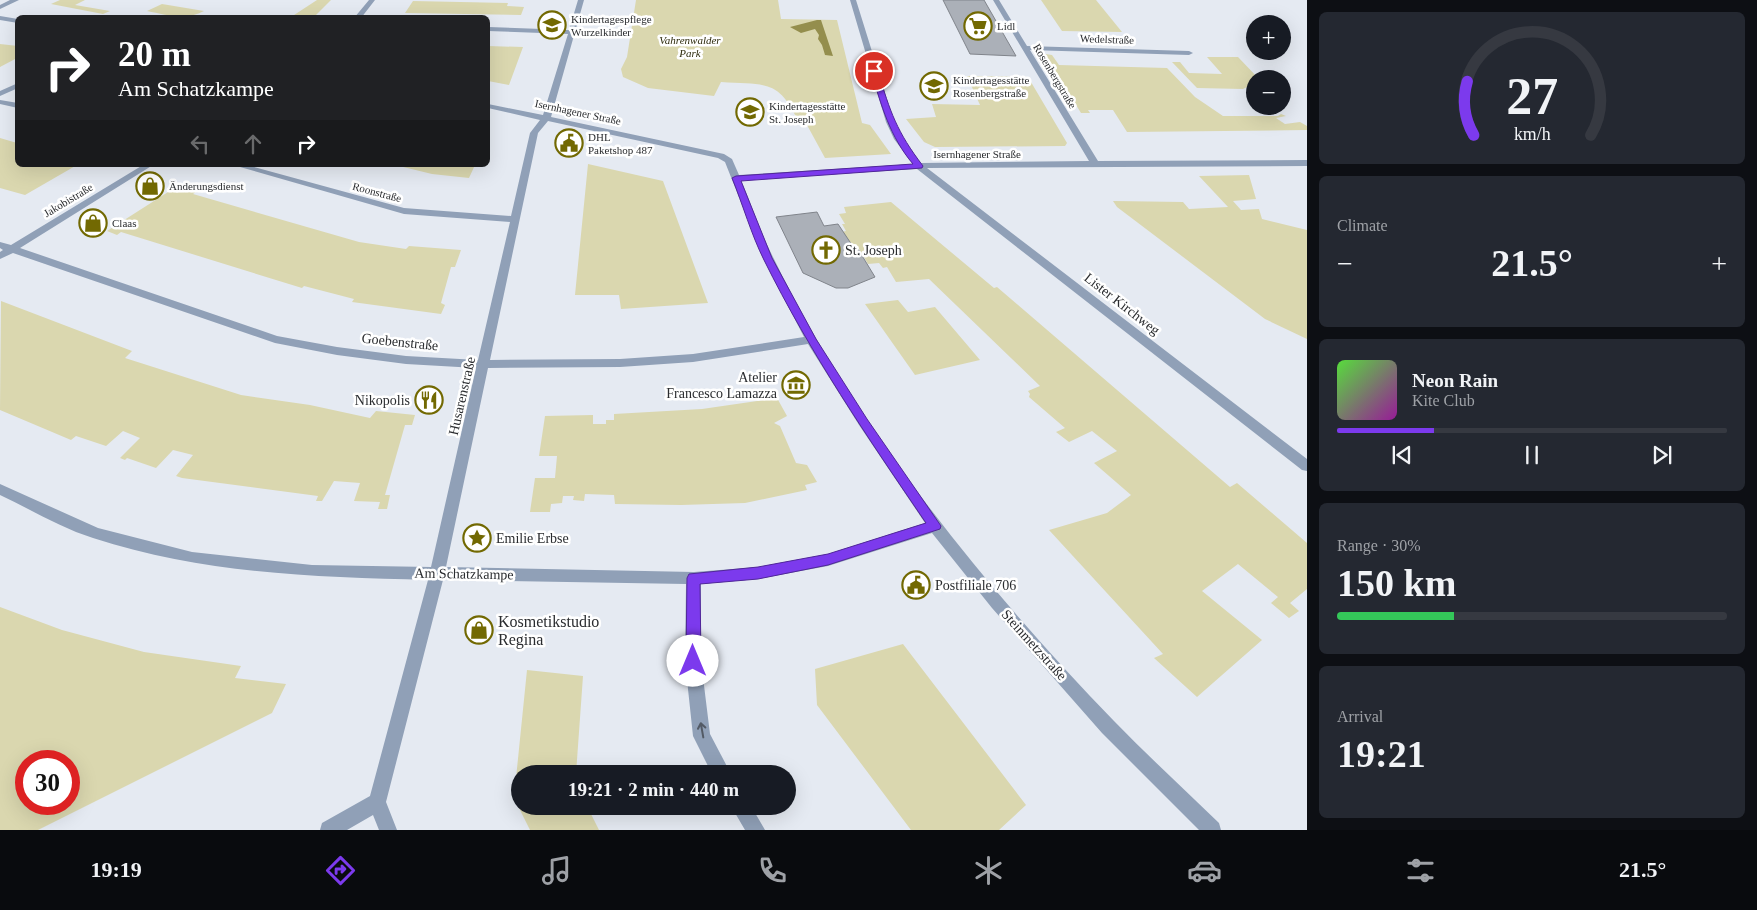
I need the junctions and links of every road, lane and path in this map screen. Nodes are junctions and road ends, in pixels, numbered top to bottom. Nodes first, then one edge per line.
1 (16, 0) edge
2 (372, 0) edge
3 (581, 0) edge
4 (853, 0) edge
5 (996, 0) edge
6 (0, 7) edge
7 (360, 15) edge
8 (0, 18) edge
9 (15, 20) edge
10 (490, 30) edge
11 (572, 32) junction
12 (1025, 48) junction
13 (1189, 53) dead end
14 (15, 86) edge
15 (0, 94) edge
16 (0, 102) edge
17 (15, 105) edge
18 (490, 106) edge
19 (547, 117) junction
20 (1307, 163) edge
21 (1095, 164) junction
22 (919, 166) junction
23 (146, 167) edge
24 (244, 167) edge
25 (736, 178) junction
26 (515, 219) junction
27 (0, 245) edge
28 (12, 249) junction
29 (0, 256) edge
30 (811, 340) junction
31 (484, 364) junction
32 (1307, 466) edge
33 (0, 489) edge
34 (935, 526) junction
35 (437, 574) junction
36 (694, 578) junction
37 (717, 765) edge
38 (377, 802) junction
39 (746, 815) edge
40 (328, 830) edge
41 (388, 830) edge
42 (756, 830) edge
43 (1212, 830) edge

1 - 6 street
2 - 7 street
3 - 11 street, Husarenstraße
4 - 22 street, Lister Kirchweg
5 - 12 street, Rosenbergstraße
8 - 9 street
10 - 11 street
11 - 19 street, Husarenstraße
12 - 13 street, Wedelstraße
12 - 21 street, Rosenbergstraße
14 - 15 street
16 - 17 street
18 - 19 street, Isernhagener Straße
19 - 25 street, Isernhagener Straße
19 - 26 street, Husarenstraße
20 - 21 street, Isernhagener Straße
21 - 22 street, Isernhagener Straße
22 - 25 street, Isernhagener Straße
22 - 32 street, Lister Kirchweg
23 - 28 street, Jakobistraße
24 - 26 street, Roonstraße
25 - 30 street, Steinmetzstraße
26 - 31 street, Husarenstraße
27 - 28 street, Goebenstraße
28 - 29 street, Jakobistraße
28 - 31 street, Goebenstraße
30 - 31 street, Goebenstraße
30 - 34 street, Steinmetzstraße
31 - 35 street, Husarenstraße
33 - 35 street, Am Schatzkampe
34 - 36 street, Am Schatzkampe
34 - 43 street, Steinmetzstraße
35 - 36 street, Am Schatzkampe
35 - 38 street, Husarenstraße
37 -> 36 street
38 - 40 street
38 - 41 street
39 - 42 street

